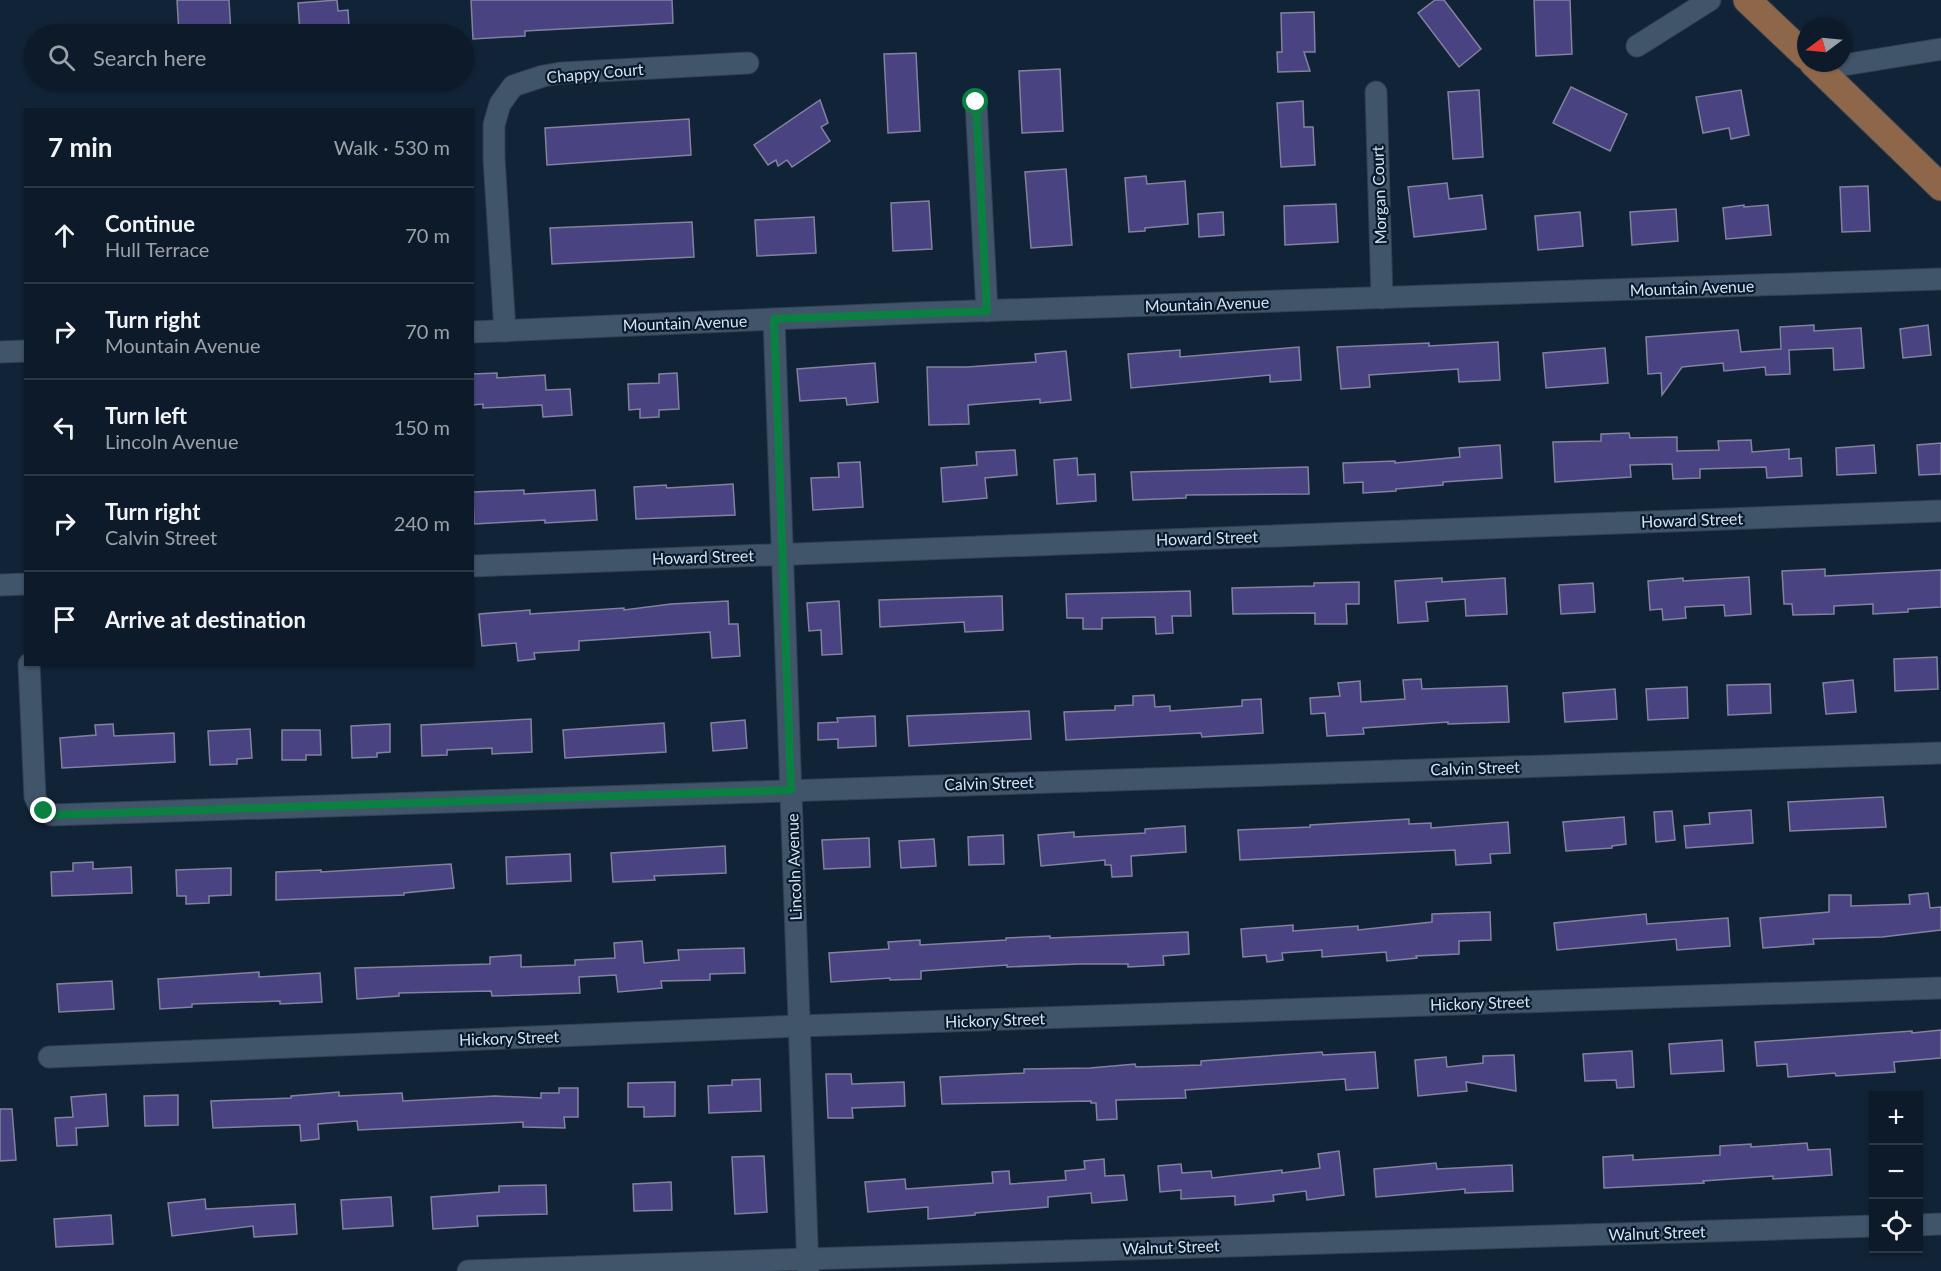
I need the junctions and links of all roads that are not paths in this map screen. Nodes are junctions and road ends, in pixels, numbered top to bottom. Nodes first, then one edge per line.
1 (1710, 0) edge
2 (1747, 0) edge
3 (1637, 46) dead end
4 (1797, 48) edge
5 (1941, 49) edge
6 (1851, 59) edge
7 (748, 63) dead end
8 (1822, 72) edge
9 (1376, 92) dead end
10 (976, 102) dead end
11 (1941, 187) edge
12 (1941, 279) edge
13 (1382, 298) junction
14 (987, 311) junction
15 (774, 319) junction
16 (505, 331) junction
17 (474, 332) edge
18 (24, 351) edge
19 (0, 352) edge
20 (1941, 511) edge
21 (782, 554) junction
22 (474, 566) edge
23 (24, 584) edge
24 (0, 585) edge
25 (29, 666) edge
26 (1941, 753) edge
27 (791, 790) junction
28 (1941, 988) edge
29 (800, 1026) junction
30 (49, 1057) dead end
31 (1941, 1224) edge
32 (1923, 1225) edge
33 (1869, 1226) edge
34 (808, 1265) edge
35 (468, 1271) edge

1 - 3 street
2 - 4 main road
5 - 6 street
7 - 16 street, Chappy Court
8 - 11 main road
9 - 13 street, Morgan Court
10 - 14 street
12 - 13 street, Mountain Avenue
13 - 14 street, Mountain Avenue
14 - 15 street, Mountain Avenue
15 - 16 street, Mountain Avenue
15 - 21 street, Lincoln Avenue
16 - 17 street, Mountain Avenue
18 - 19 street
20 - 21 street, Howard Street
21 - 22 street, Howard Street
21 - 27 street, Lincoln Avenue
23 - 24 street
25 - 27 street, Calvin Street
26 - 27 street, Calvin Street
27 - 29 street, Lincoln Avenue
28 - 29 street, Hickory Street
29 - 30 street, Hickory Street
29 - 34 street, Lincoln Avenue
31 - 32 street
33 - 34 street, Walnut Street
34 - 35 street, Walnut Street

